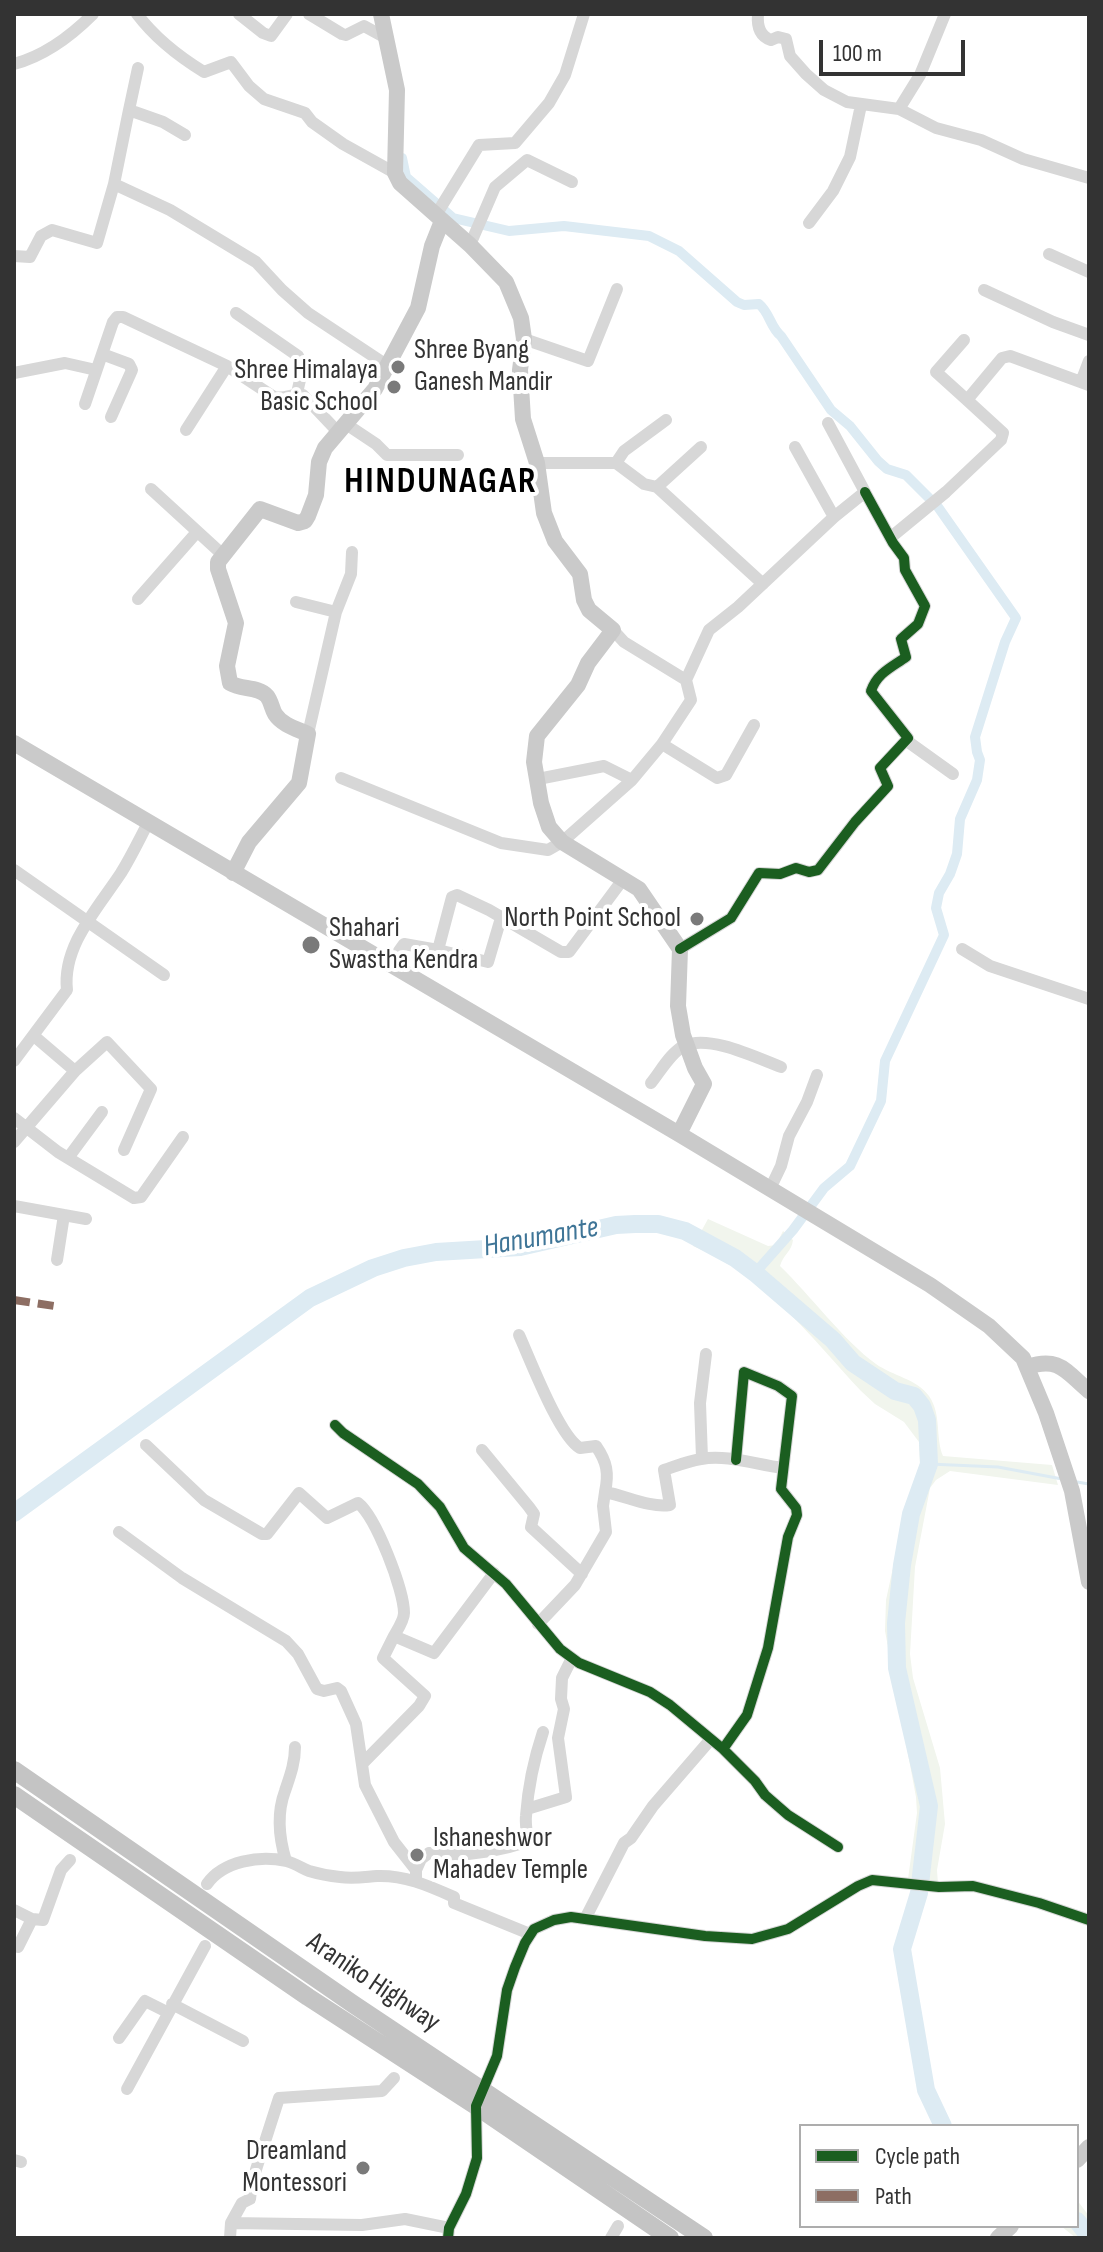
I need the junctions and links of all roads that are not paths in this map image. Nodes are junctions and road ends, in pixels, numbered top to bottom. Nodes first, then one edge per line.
1 (93, 14) edge
2 (137, 14) edge
3 (239, 14) edge
4 (287, 14) edge
5 (309, 14) edge
6 (381, 14) edge
7 (584, 14) edge
8 (758, 14) edge
9 (945, 14) edge
10 (386, 38) junction
11 (14, 64) edge
12 (138, 68) dead end
13 (861, 105) junction
14 (899, 109) junction
15 (129, 110) junction
16 (185, 135) dead end
17 (395, 173) junction
18 (1089, 178) edge
19 (572, 182) dead end
20 (114, 184) junction
21 (440, 213) junction
22 (809, 223) dead end
23 (476, 233) junction
24 (1049, 254) dead end
25 (14, 256) edge
26 (1089, 272) edge
27 (617, 289) dead end
28 (984, 290) dead end
29 (236, 313) dead end
30 (1089, 335) edge
31 (524, 339) junction
32 (964, 340) dead end
33 (102, 354) junction
34 (1089, 361) edge
35 (227, 366) junction
36 (388, 366) junction
37 (96, 370) junction
38 (14, 373) edge
39 (1085, 383) edge
40 (297, 393) junction
41 (967, 400) junction
42 (85, 404) dead end
43 (111, 417) dead end
44 (666, 420) dead end
45 (828, 423) dead end
46 (342, 428) junction
47 (186, 430) dead end
48 (701, 447) dead end
49 (795, 447) dead end
50 (458, 455) dead end
51 (537, 463) junction
52 (616, 463) junction
53 (657, 487) junction
54 (151, 489) dead end
55 (865, 492) junction
56 (834, 517) junction
57 (197, 532) junction
58 (890, 538) junction
59 (352, 552) dead end
60 (223, 555) junction
61 (763, 584) junction
62 (138, 599) dead end
63 (296, 602) dead end
64 (336, 612) junction
65 (613, 630) junction
66 (686, 680) junction
67 (754, 725) dead end
68 (308, 734) junction
69 (907, 741) junction
70 (14, 743) edge
71 (662, 744) junction
72 (953, 774) dead end
73 (341, 778) dead end
74 (538, 779) junction
75 (632, 780) junction
76 (148, 823) junction
77 (562, 842) junction
78 (14, 870) edge
79 (233, 873) junction
80 (624, 878) junction
81 (501, 918) junction
82 (88, 922) junction
83 (680, 949) junction
84 (962, 949) dead end
85 (438, 950) junction
86 (389, 965) junction
87 (164, 975) dead end
88 (1089, 999) edge
89 (34, 1036) junction
90 (686, 1045) junction
91 (14, 1061) edge
92 (781, 1067) dead end
93 (75, 1071) junction
94 (817, 1075) dead end
95 (651, 1083) dead end
96 (102, 1112) dead end
97 (14, 1118) edge
98 (27, 1126) junction
99 (679, 1134) junction
100 (183, 1137) dead end
101 (14, 1142) edge
102 (124, 1150) dead end
103 (68, 1158) junction
104 (770, 1189) junction
105 (14, 1206) edge
106 (64, 1215) junction
107 (86, 1219) dead end
108 (57, 1260) dead end
109 (519, 1335) dead end
110 (706, 1354) dead end
111 (1027, 1367) junction
112 (1089, 1391) edge
113 (335, 1425) dead end
114 (146, 1445) dead end
115 (482, 1450) dead end
116 (702, 1458) junction
117 (736, 1460) junction
118 (783, 1468) junction
119 (605, 1492) junction
120 (1084, 1523) edge
121 (119, 1532) dead end
122 (494, 1573) junction
123 (582, 1574) junction
124 (1089, 1582) edge
125 (538, 1624) junction
126 (394, 1636) junction
127 (572, 1658) junction
128 (543, 1732) dead end
129 (711, 1739) junction
130 (295, 1747) dead end
131 (723, 1749) junction
132 (362, 1764) junction
133 (14, 1770) edge
134 (14, 1795) edge
135 (527, 1809) junction
136 (838, 1847) dead end
137 (70, 1860) dead end
138 (286, 1861) junction
139 (416, 1875) junction
140 (207, 1884) dead end
141 (14, 1910) edge
142 (32, 1919) junction
143 (585, 1919) junction
144 (1089, 1920) edge
145 (530, 1934) junction
146 (205, 1946) dead end
147 (15, 1949) edge
148 (170, 2008) junction
149 (119, 2038) dead end
150 (243, 2041) dead end
151 (394, 2078) dead end
152 (127, 2089) dead end
153 (479, 2098) junction
154 (231, 2223) junction
155 (618, 2226) dead end
156 (449, 2233) edge
157 (230, 2238) edge
158 (611, 2238) edge
159 (670, 2238) edge
160 (704, 2238) edge

1 - 11 street
2 - 17 street
3 - 4 street
5 - 10 street
6 - 10 main road
7 - 21 street
8 - 13 street
9 - 14 street
10 - 17 main road
12 - 15 street
13 - 14 street
13 - 22 street
14 - 18 street
15 - 16 street
15 - 20 street
17 - 21 main road
19 - 23 street
20 - 25 street
20 - 36 street
21 - 23 main road
21 - 36 main road
23 - 31 main road
24 - 26 street
27 - 31 street
28 - 30 street
29 - 40 street
31 - 51 main road
32 - 41 street
33 - 35 street
33 - 37 street
33 - 43 street
34 - 39 street
35 - 40 street
35 - 47 street
36 - 46 main road
37 - 38 street
37 - 42 street
39 - 41 street
40 - 46 street
41 - 58 street
44 - 52 street
45 - 55 street
46 - 50 street
46 - 60 main road
48 - 53 street
49 - 56 street
51 - 52 street
51 - 65 main road
52 - 53 street
53 - 61 street
54 - 57 street
55 - 56 street
55 - 58 street
56 - 61 street
57 - 60 street
57 - 62 street
58 - 69 street
59 - 64 street
60 - 68 main road
61 - 66 street
63 - 64 street
64 - 68 street
65 - 66 street
65 - 74 main road
66 - 71 street
67 - 71 street
68 - 79 main road
69 - 72 street
69 - 83 street
70 - 76 main road
71 - 75 street
73 - 77 street
74 - 75 street
74 - 77 main road
75 - 77 street
76 - 79 main road
76 - 82 street
77 - 80 main road
78 - 82 street
79 - 86 main road
80 - 81 street
80 - 83 main road
81 - 85 street
81 - 85 street
82 - 87 street
82 - 89 street
83 - 90 main road
84 - 88 street
85 - 86 street
86 - 99 main road
89 - 91 street
89 - 93 street
90 - 92 street
90 - 95 street
90 - 99 main road
93 - 98 street
93 - 102 street
94 - 104 street
96 - 103 street
97 - 98 street
98 - 101 street
98 - 103 street
99 - 104 main road
100 - 103 street
104 - 111 main road
105 - 106 street
106 - 107 street
106 - 108 street
109 - 119 street
110 - 116 street
111 - 112 main road
111 - 120 main road
113 - 122 street
114 - 126 street
115 - 123 street
116 - 117 street
116 - 119 street
117 - 118 street
117 - 118 street
118 - 131 street
119 - 123 street
120 - 124 main road
121 - 132 street
122 - 125 street
122 - 126 street
123 - 125 street
125 - 127 street
126 - 132 street
127 - 129 street
127 - 135 street
128 - 135 street
129 - 131 street
129 - 143 street
130 - 138 street
131 - 136 street
132 - 139 street
133 - 153 highway, Araniko Highway
134 - 153 highway, Araniko Highway
135 - 139 street
137 - 142 street
138 - 139 street
138 - 140 street
139 - 145 street
141 - 142 street
142 - 147 street
143 - 144 street
143 - 145 street
145 - 153 street
146 - 148 street
148 - 149 street
148 - 150 street
148 - 152 street
151 - 154 street
153 - 156 street
153 - 159 highway, Araniko Highway
153 - 160 highway, Araniko Highway
154 - 156 street
154 - 157 street
155 - 158 street

